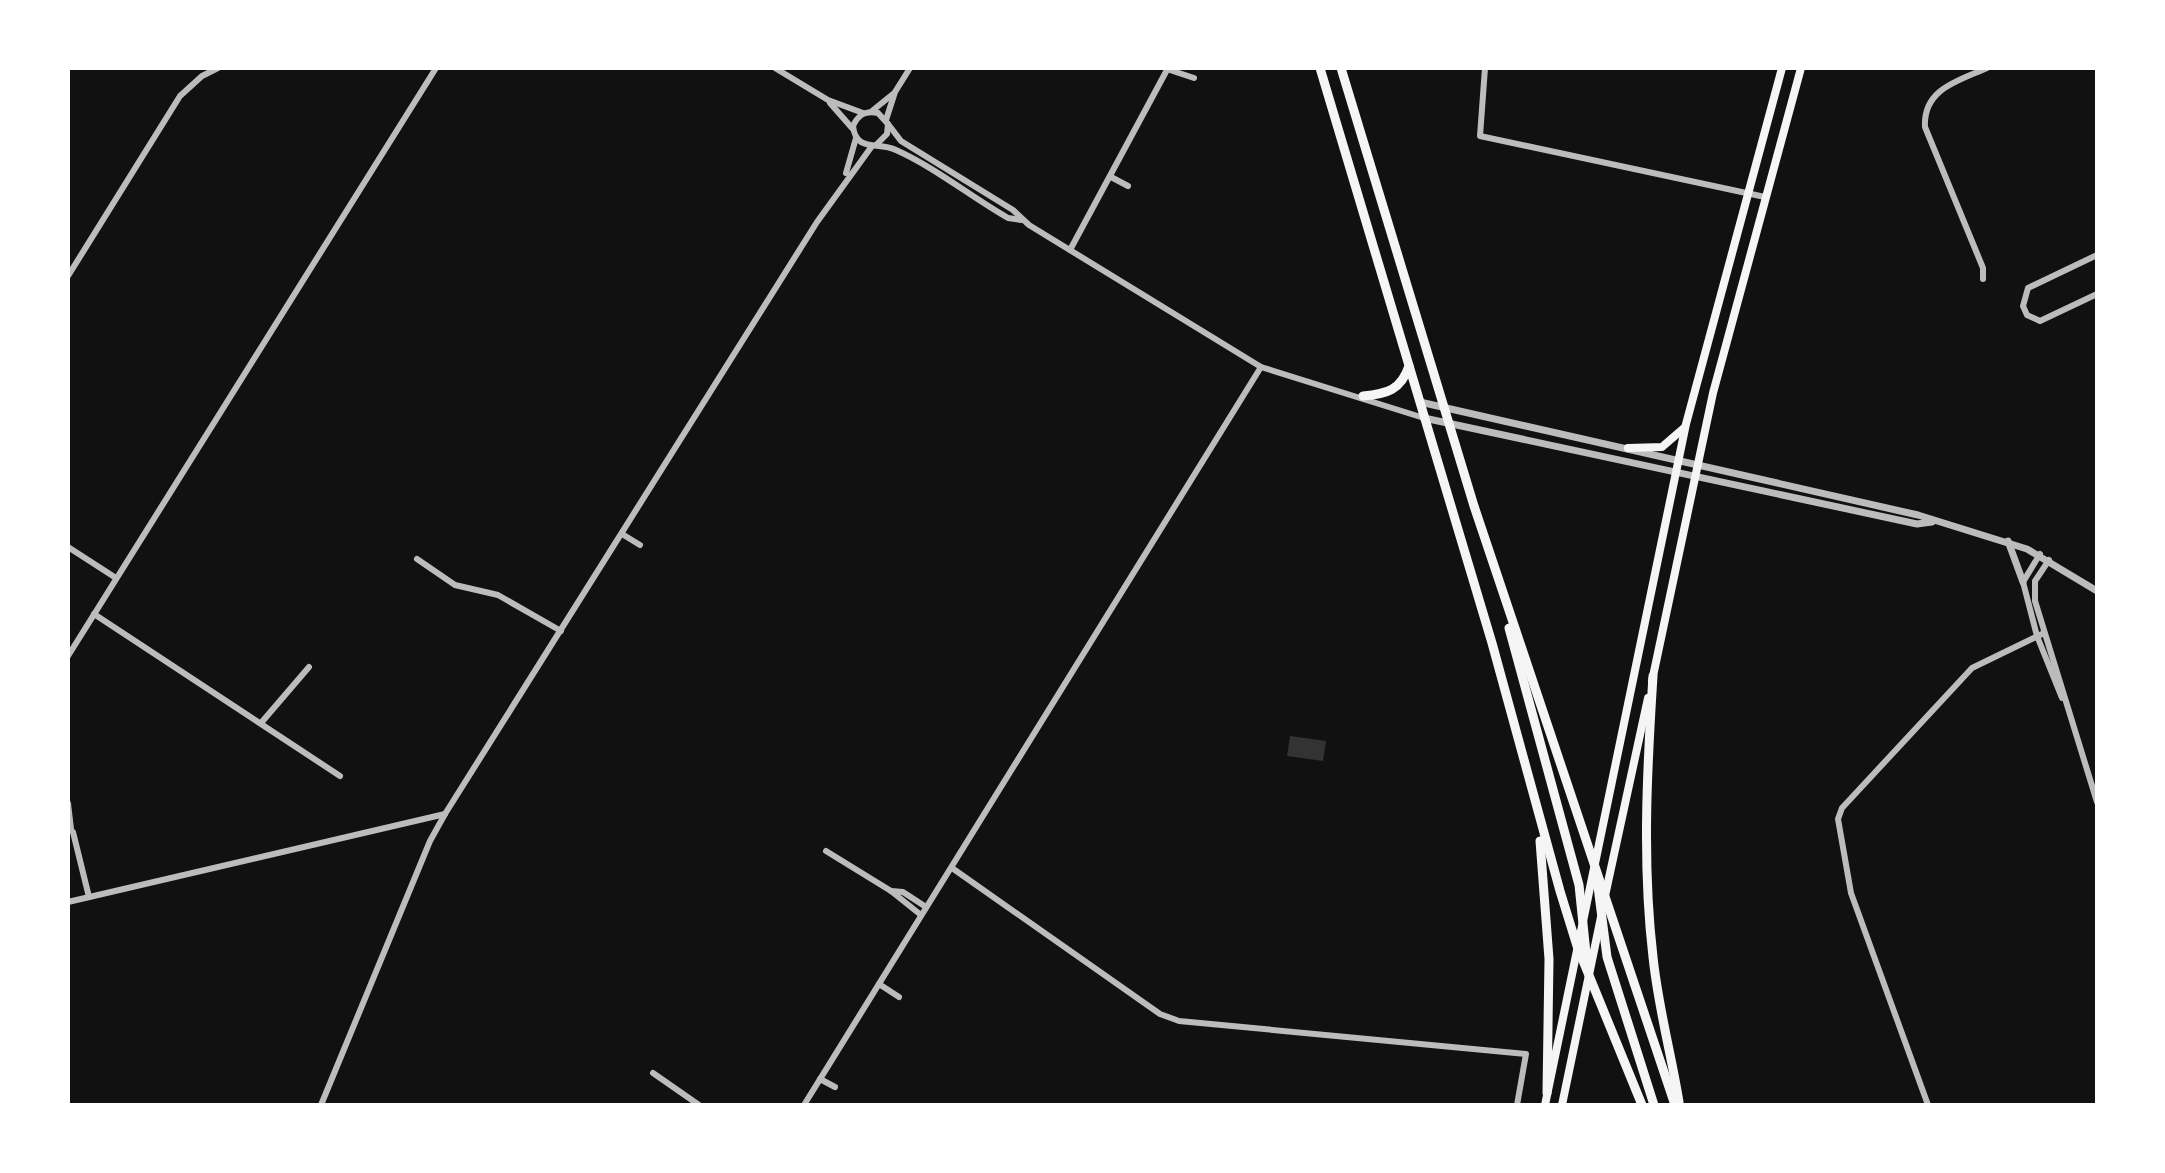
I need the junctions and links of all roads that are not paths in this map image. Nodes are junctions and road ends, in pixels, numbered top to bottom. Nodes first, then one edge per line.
1 (218, 68) edge
2 (436, 68) edge
3 (775, 68) edge
4 (910, 68) edge
5 (1167, 68) edge
6 (1320, 68) edge
7 (1341, 68) edge
8 (1485, 68) edge
9 (1782, 68) edge
10 (1801, 68) edge
11 (1987, 68) edge
12 (1194, 78) dead end
13 (895, 92) junction
14 (828, 100) junction
15 (872, 111) junction
16 (863, 113) junction
17 (887, 122) junction
18 (855, 136) junction
19 (874, 146) junction
20 (1111, 177) junction
21 (842, 184) junction
22 (1128, 186) dead end
23 (1747, 192) junction
24 (1765, 197) junction
25 (1021, 220) junction
26 (1070, 250) junction
27 (2097, 255) edge
28 (68, 276) edge
29 (1983, 279) dead end
30 (2097, 294) edge
31 (1410, 365) junction
32 (1261, 367) junction
33 (1363, 396) junction
34 (1420, 402) junction
35 (1442, 405) junction
36 (1406, 409) junction
37 (1424, 418) junction
38 (1447, 421) junction
39 (1686, 424) junction
40 (1628, 448) junction
41 (1679, 460) junction
42 (1699, 465) junction
43 (1677, 471) junction
44 (1696, 475) junction
45 (1934, 522) junction
46 (622, 534) junction
47 (2008, 541) junction
48 (640, 545) dead end
49 (68, 547) edge
50 (2040, 554) junction
51 (417, 559) dead end
52 (2049, 560) junction
53 (116, 578) junction
54 (1498, 581) junction
55 (2023, 582) junction
56 (2097, 591) edge
57 (94, 614) junction
58 (561, 631) junction
59 (2040, 635) junction
60 (68, 656) edge
61 (309, 667) dead end
62 (1653, 676) junction
63 (261, 723) junction
64 (340, 776) dead end
65 (2097, 802) edge
66 (68, 803) edge
67 (445, 814) junction
68 (1538, 816) junction
69 (69, 828) edge
70 (826, 851) dead end
71 (1595, 864) junction
72 (952, 868) junction
73 (891, 891) junction
74 (1606, 892) junction
75 (89, 897) junction
76 (68, 902) edge
77 (926, 907) junction
78 (921, 915) junction
79 (1584, 919) junction
80 (1600, 920) junction
81 (1577, 946) junction
82 (1588, 974) junction
83 (879, 984) junction
84 (899, 997) dead end
85 (653, 1073) dead end
86 (820, 1079) junction
87 (835, 1087) dead end
88 (1547, 1093) junction
89 (321, 1105) edge
90 (699, 1105) edge
91 (804, 1105) edge
92 (1517, 1105) edge
93 (1545, 1105) edge
94 (1562, 1105) edge
95 (1642, 1105) edge
96 (1654, 1105) edge
97 (1677, 1105) edge
98 (1928, 1105) edge

1 - 28 street
2 - 53 street
3 - 14 street
4 - 13 street
5 - 12 street
5 - 20 street
6 - 31 main road
7 - 35 main road
8 - 23 street
9 - 23 main road
10 - 24 main road
11 - 29 street
13 - 15 street
13 - 17 street
14 - 16 street
14 - 18 street
15 - 16 street
15 - 17 street
16 - 18 street
17 - 19 street
17 - 25 street
18 - 19 street
18 - 21 street
19 - 21 street
19 - 25 street
20 - 22 street
20 - 26 street
21 - 46 street
23 - 24 street
23 - 39 main road
24 - 42 main road
25 - 26 street
26 - 32 street
27 - 30 street
31 - 33 main road
31 - 34 main road
32 - 33 street
32 - 72 street
33 - 36 street
34 - 35 street
34 - 36 street
34 - 37 main road
35 - 38 main road
35 - 40 street
36 - 37 street
37 - 38 street
37 - 68 main road
38 - 43 street
38 - 54 main road
39 - 40 main road
39 - 41 main road
40 - 41 street
41 - 42 street
41 - 43 main road
42 - 44 main road
42 - 45 street
43 - 44 street
43 - 71 main road
44 - 45 street
44 - 62 main road
45 - 47 street
46 - 48 street
46 - 58 street
47 - 50 street
47 - 55 street
49 - 53 street
50 - 52 street
50 - 55 street
51 - 58 street
52 - 56 street
52 - 59 street
53 - 57 street
54 - 71 main road
54 - 79 main road
55 - 59 street
57 - 60 street
57 - 63 street
58 - 67 street
59 - 65 street
59 - 98 street
61 - 63 street
62 - 74 main road
62 - 97 main road
63 - 64 street
66 - 69 street
67 - 75 street
67 - 89 street
68 - 81 main road
68 - 88 main road
69 - 75 street
70 - 73 street
71 - 74 main road
71 - 79 main road
71 - 80 main road
72 - 77 street
72 - 92 street
73 - 77 street
73 - 78 street
74 - 80 main road
74 - 97 main road
75 - 76 street
77 - 78 street
78 - 83 street
79 - 81 main road
79 - 82 main road
80 - 82 main road
80 - 96 main road
81 - 82 main road
81 - 88 main road
82 - 94 main road
82 - 95 main road
83 - 84 street
83 - 86 street
85 - 90 street
86 - 87 street
86 - 91 street
88 - 93 main road

